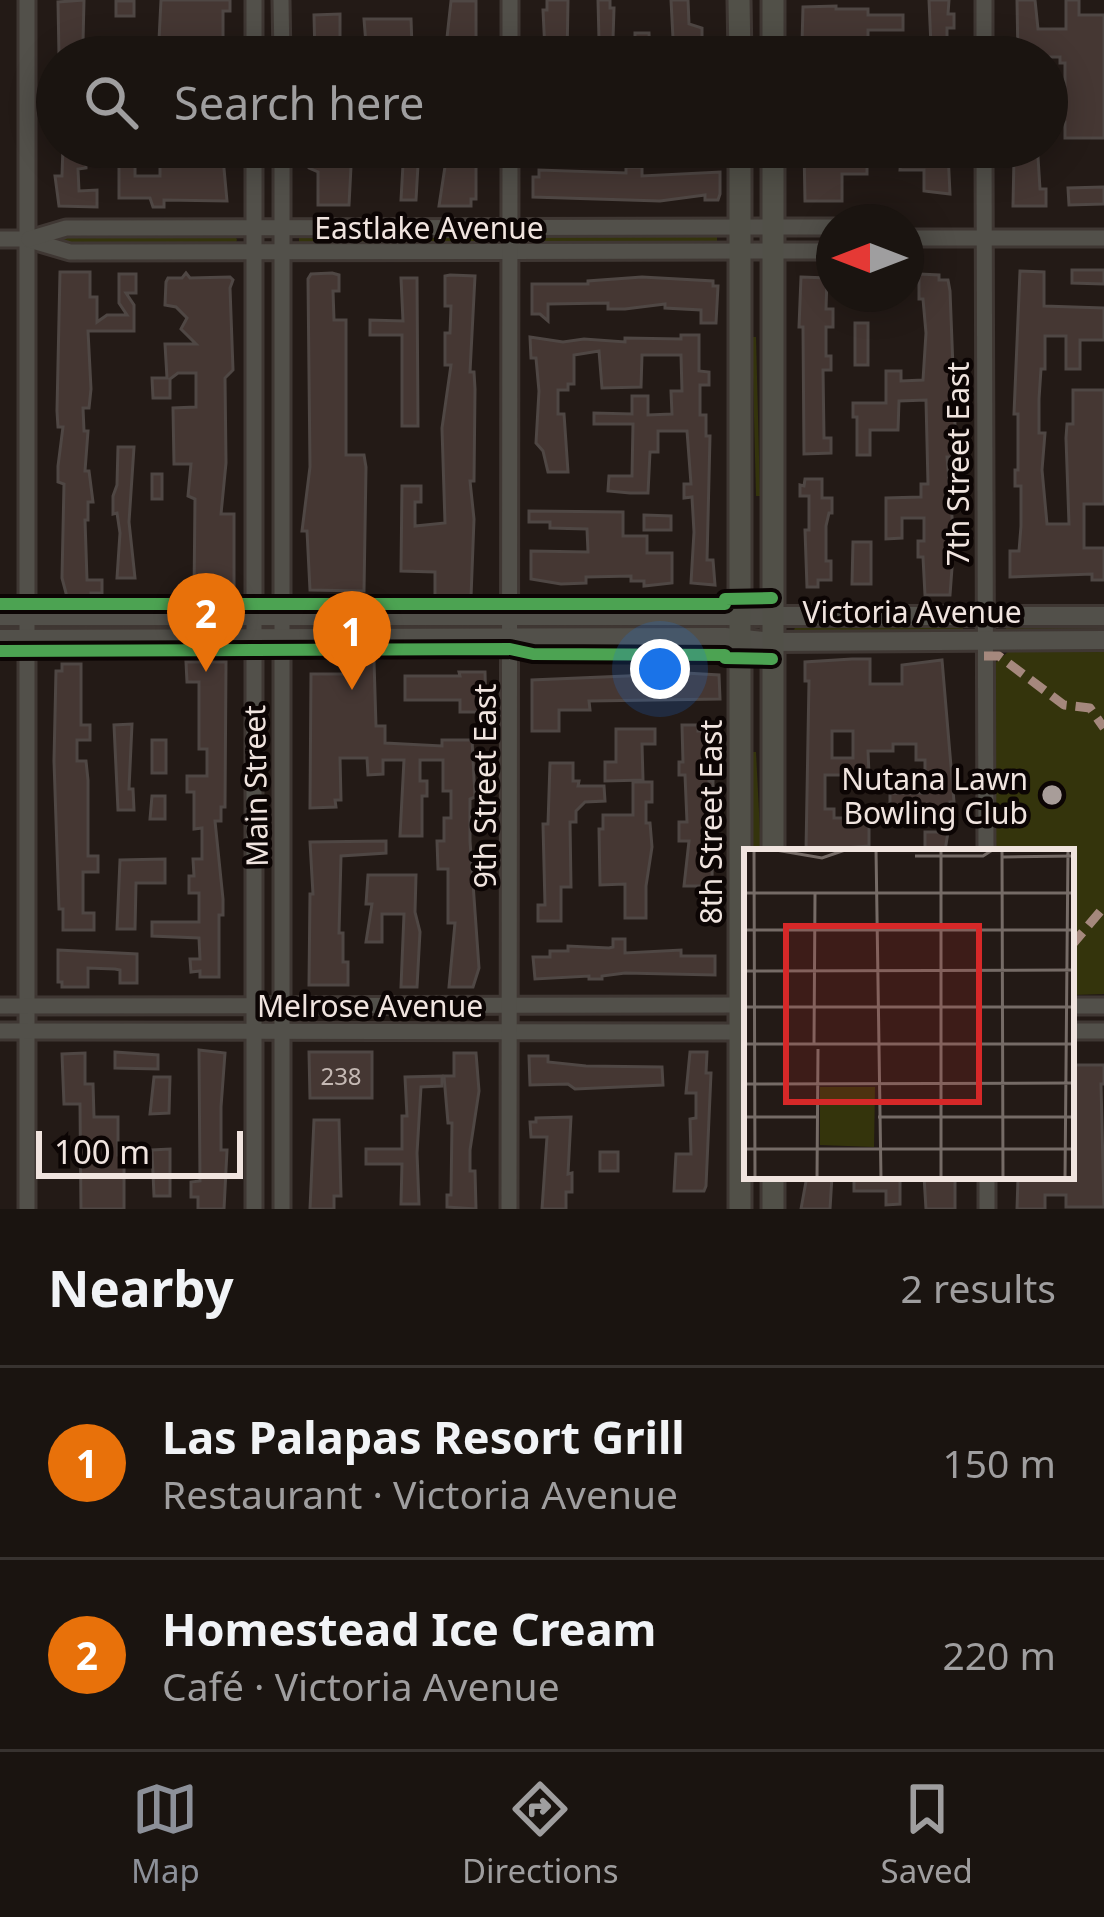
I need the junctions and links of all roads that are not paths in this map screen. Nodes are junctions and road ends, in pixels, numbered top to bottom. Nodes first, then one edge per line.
1 (27, 0) edge
2 (254, 0) edge
3 (281, 0) edge
4 (511, 0) edge
5 (740, 0) edge
6 (772, 0) edge
7 (984, 0) edge
8 (254, 36) edge
9 (282, 36) edge
10 (510, 36) edge
11 (740, 36) edge
12 (772, 36) edge
13 (984, 36) edge
14 (254, 168) edge
15 (283, 168) edge
16 (510, 168) edge
17 (740, 168) edge
18 (772, 168) edge
19 (984, 168) edge
20 (511, 226) junction
21 (282, 227) junction
22 (740, 227) junction
23 (772, 227) junction
24 (816, 227) edge
25 (255, 229) junction
26 (985, 237) junction
27 (924, 238) edge
28 (1104, 238) edge
29 (0, 239) edge
30 (26, 239) junction
31 (253, 251) junction
32 (772, 251) junction
33 (816, 251) edge
34 (740, 253) junction
35 (282, 254) junction
36 (510, 254) junction
37 (0, 616) edge
38 (28, 616) junction
39 (772, 616) junction
40 (1104, 616) edge
41 (254, 617) junction
42 (280, 617) junction
43 (985, 617) junction
44 (511, 627) junction
45 (740, 628) junction
46 (255, 638) junction
47 (281, 638) junction
48 (0, 639) edge
49 (28, 640) junction
50 (1104, 640) edge
51 (985, 641) junction
52 (773, 642) junction
53 (773, 849) edge
54 (986, 849) edge
55 (283, 1004) junction
56 (509, 1004) junction
57 (253, 1005) junction
58 (741, 1005) junction
59 (0, 1006) edge
60 (28, 1006) junction
61 (0, 1030) edge
62 (28, 1031) junction
63 (253, 1031) junction
64 (283, 1031) junction
65 (508, 1031) junction
66 (741, 1032) junction
67 (773, 1179) edge
68 (27, 1209) edge
69 (254, 1209) edge
70 (282, 1209) edge
71 (509, 1209) edge
72 (740, 1209) edge
73 (772, 1209) edge

1 - 30 street
2 - 8 street
3 - 9 street
4 - 10 street
5 - 11 main road
6 - 12 main road
7 - 13 street
14 - 25 street, Main Street
15 - 21 street, Main Street
16 - 20 street, 9th Street East
17 - 22 main road, 8th Street East
18 - 23 main road, 8th Street East
19 - 26 street, 7th Street East
20 - 21 street, Eastlake Avenue
20 - 22 street, Eastlake Avenue
20 - 36 street, 9th Street East
21 - 25 street, Eastlake Avenue
21 - 35 street, Main Street
22 - 23 street, Eastlake Avenue
22 - 34 main road, 8th Street East
23 - 24 street, Eastlake Avenue
23 - 32 main road, 8th Street East
25 - 30 street, Eastlake Avenue
25 - 31 street, Main Street
26 - 27 street
26 - 28 street
26 - 43 street, 7th Street East
29 - 30 street, Eastlake Avenue
30 - 31 street, Eastlake Avenue
30 - 38 street
31 - 35 street, Eastlake Avenue
31 - 41 street, Main Street
32 - 33 street, Eastlake Avenue
32 - 34 street, Eastlake Avenue
32 - 39 main road, 8th Street East
34 - 36 street, Eastlake Avenue
34 - 45 main road, 8th Street East
35 - 36 street, Eastlake Avenue
35 - 42 street, Main Street
36 - 44 street, 9th Street East
37 - 38 street, Victoria Avenue
38 - 41 street, Victoria Avenue
38 - 49 street
39 - 43 street, Victoria Avenue
39 - 45 street, Victoria Avenue
39 - 52 main road, 8th Street East
40 - 43 street, Victoria Avenue
41 - 42 street, Victoria Avenue
41 - 46 street, Main Street
42 - 44 street, Victoria Avenue
42 - 47 street, Main Street
43 - 51 street, 7th Street East
44 - 45 street, Victoria Avenue
44 - 47 street, Victoria Avenue
44 - 56 street, 9th Street East
45 - 52 street, Victoria Avenue
45 - 58 main road, 8th Street East
46 - 47 street, Victoria Avenue
46 - 49 street, Victoria Avenue
46 - 57 street, Main Street
47 - 55 street, Main Street
48 - 49 street, Victoria Avenue
49 - 60 street
50 - 51 street, Victoria Avenue
51 - 52 street, Victoria Avenue
51 - 54 street, 7th Street East
52 - 53 main road, 8th Street East
55 - 56 street, Melrose Avenue
55 - 57 street, Melrose Avenue
55 - 64 street, Main Street
56 - 58 street, Melrose Avenue
56 - 65 street, 9th Street East
57 - 60 street, Melrose Avenue
57 - 63 street, Main Street
58 - 66 main road, 8th Street East
59 - 60 street, Melrose Avenue
60 - 62 street
61 - 62 street, Melrose Avenue
62 - 63 street, Melrose Avenue
62 - 68 street
63 - 64 street, Melrose Avenue
63 - 69 street, Main Street
64 - 65 street, Melrose Avenue
64 - 70 street, Main Street
65 - 66 street, Melrose Avenue
65 - 71 street, 9th Street East
66 - 72 main road, 8th Street East
67 - 73 main road

